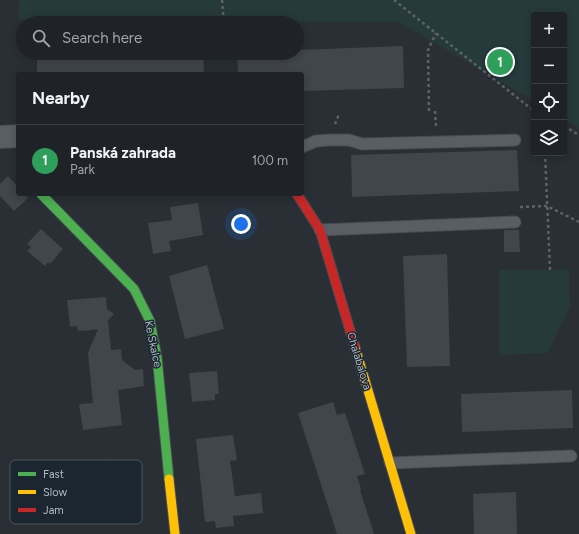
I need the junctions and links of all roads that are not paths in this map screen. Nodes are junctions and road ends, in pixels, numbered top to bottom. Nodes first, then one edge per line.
1 (0, 136) edge
2 (16, 136) edge
3 (516, 140) dead end
4 (304, 146) edge
5 (43, 196) edge
6 (298, 196) edge
7 (514, 222) road end
8 (320, 230) junction
9 (571, 456) dead end
10 (390, 463) junction
11 (175, 534) edge
12 (411, 534) edge

1 - 2 street
3 - 4 lane
5 - 11 street, Ke Skalce
6 - 8 street, Chalabalova
7 - 8 lane
8 - 10 street, Chalabalova
9 - 10 lane
10 - 12 street, Chalabalova

